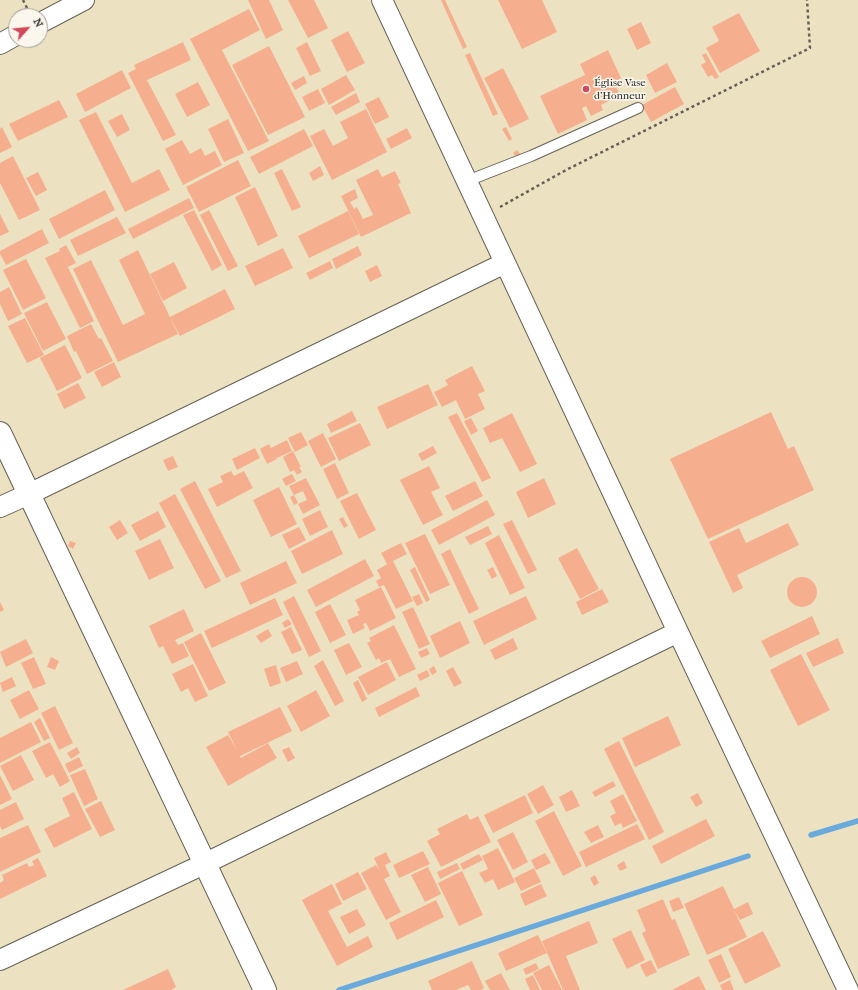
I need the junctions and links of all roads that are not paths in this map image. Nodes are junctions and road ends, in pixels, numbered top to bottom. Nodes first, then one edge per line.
1 (84, 0) edge
2 (382, 0) edge
3 (48, 19) edge
4 (638, 108) dead end
5 (467, 181) junction
6 (505, 263) junction
7 (0, 433) edge
8 (29, 494) junction
9 (0, 507) edge
10 (678, 632) junction
11 (204, 864) junction
12 (0, 960) edge
13 (265, 990) edge
14 (848, 990) edge

1 - 3 street
2 - 5 street
4 - 5 lane
5 - 6 street
6 - 8 street
6 - 10 street
7 - 8 street
8 - 9 street
8 - 11 street
10 - 11 street
10 - 14 street
11 - 12 street
11 - 13 street

